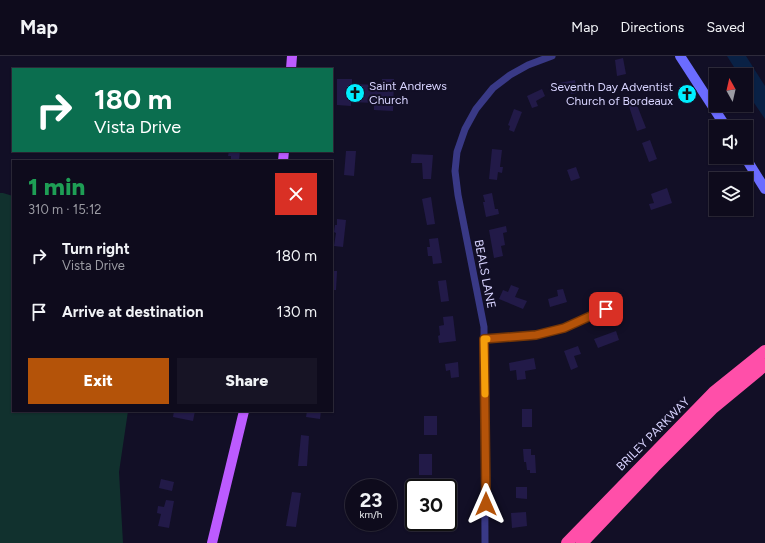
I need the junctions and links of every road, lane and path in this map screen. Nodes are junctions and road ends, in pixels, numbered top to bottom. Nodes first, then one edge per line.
1 (292, 56) edge
2 (552, 56) edge
3 (680, 56) edge
4 (291, 68) edge
5 (721, 120) edge
6 (749, 164) edge
7 (765, 189) edge
8 (606, 309) dead end
9 (484, 339) junction
10 (765, 351) edge
11 (765, 365) edge
12 (244, 412) edge
13 (212, 543) edge
14 (485, 543) edge
15 (567, 543) edge
16 (582, 543) edge

1 - 4 main road
2 - 9 street, BEALS LANE
3 - 5 main road
6 - 7 main road
8 - 9 street
9 - 14 street, BEALS LANE
10 - 15 highway, BRILEY PARKWAY
11 - 16 highway, BRILEY PARKWAY
12 - 13 main road

